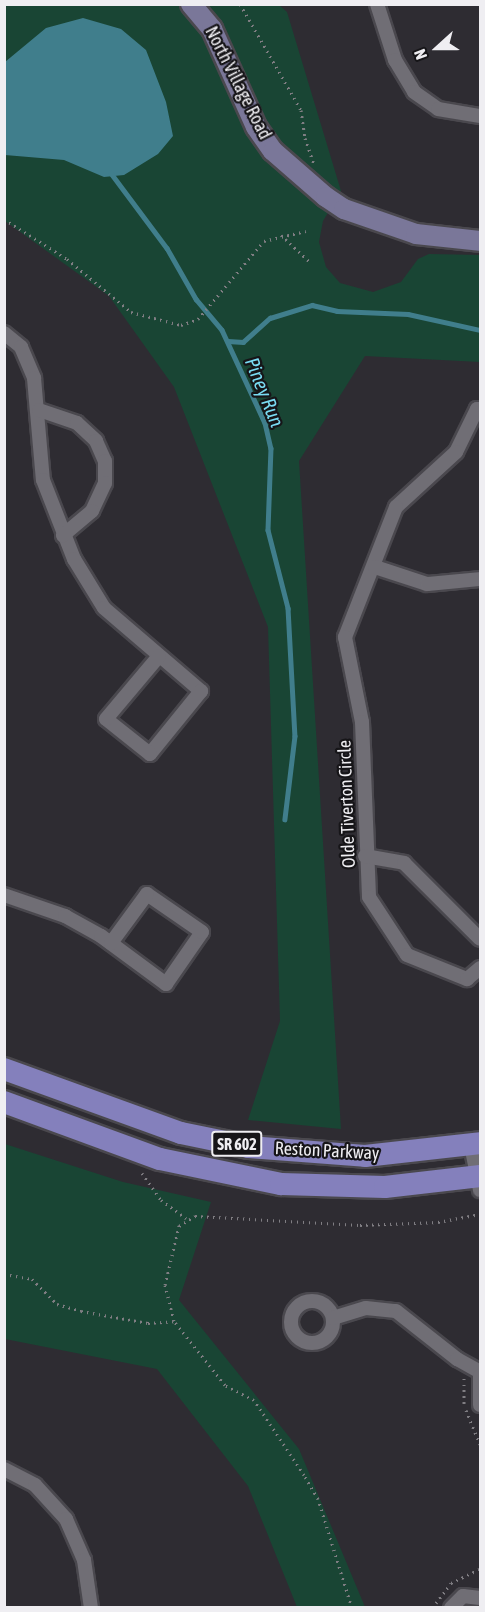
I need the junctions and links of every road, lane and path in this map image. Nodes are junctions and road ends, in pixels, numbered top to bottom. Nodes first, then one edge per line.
1 (191, 4) edge
2 (240, 4) edge
3 (377, 4) edge
4 (480, 116) edge
5 (322, 172) dead end
6 (4, 219) edge
7 (306, 231) dead end
8 (281, 235) junction
9 (480, 241) edge
10 (310, 262) dead end
11 (4, 333) edge
12 (480, 409) edge
13 (39, 410) junction
14 (63, 535) junction
15 (375, 567) junction
16 (480, 579) edge
17 (159, 656) junction
18 (365, 856) junction
19 (4, 895) edge
20 (480, 939) edge
21 (111, 944) junction
22 (480, 968) edge
23 (4, 1069) edge
24 (4, 1102) edge
25 (476, 1144) edge
26 (133, 1166) dead end
27 (480, 1181) edge
28 (480, 1214) edge
29 (186, 1218) junction
30 (4, 1274) edge
31 (333, 1318) dead end
32 (174, 1321) junction
33 (480, 1374) edge
34 (480, 1405) edge
35 (4, 1469) edge
36 (480, 1598) edge
37 (91, 1608) edge
38 (352, 1608) edge
39 (451, 1608) edge

1 - 9 street, North Village Road
2 - 5 path
3 - 4 street
6 - 8 path
7 - 8 path
8 - 10 path
11 - 13 street
12 - 15 street, Olde Tiverton Circle
13 - 14 street
13 - 14 street
14 - 17 street
15 - 16 street
15 - 18 street, Olde Tiverton Circle
17 - 17 street
18 - 20 street
18 - 22 street, Olde Tiverton Circle
19 - 21 street
21 - 21 street
23 - 25 main road, Reston Parkway / SR 602
24 - 27 main road, Reston Parkway / SR 602
25 - 27 street
26 - 29 path
28 - 29 path
29 - 32 path
30 - 32 path
31 - 33 street
32 - 38 path
33 - 34 street
35 - 37 street
36 - 39 street

